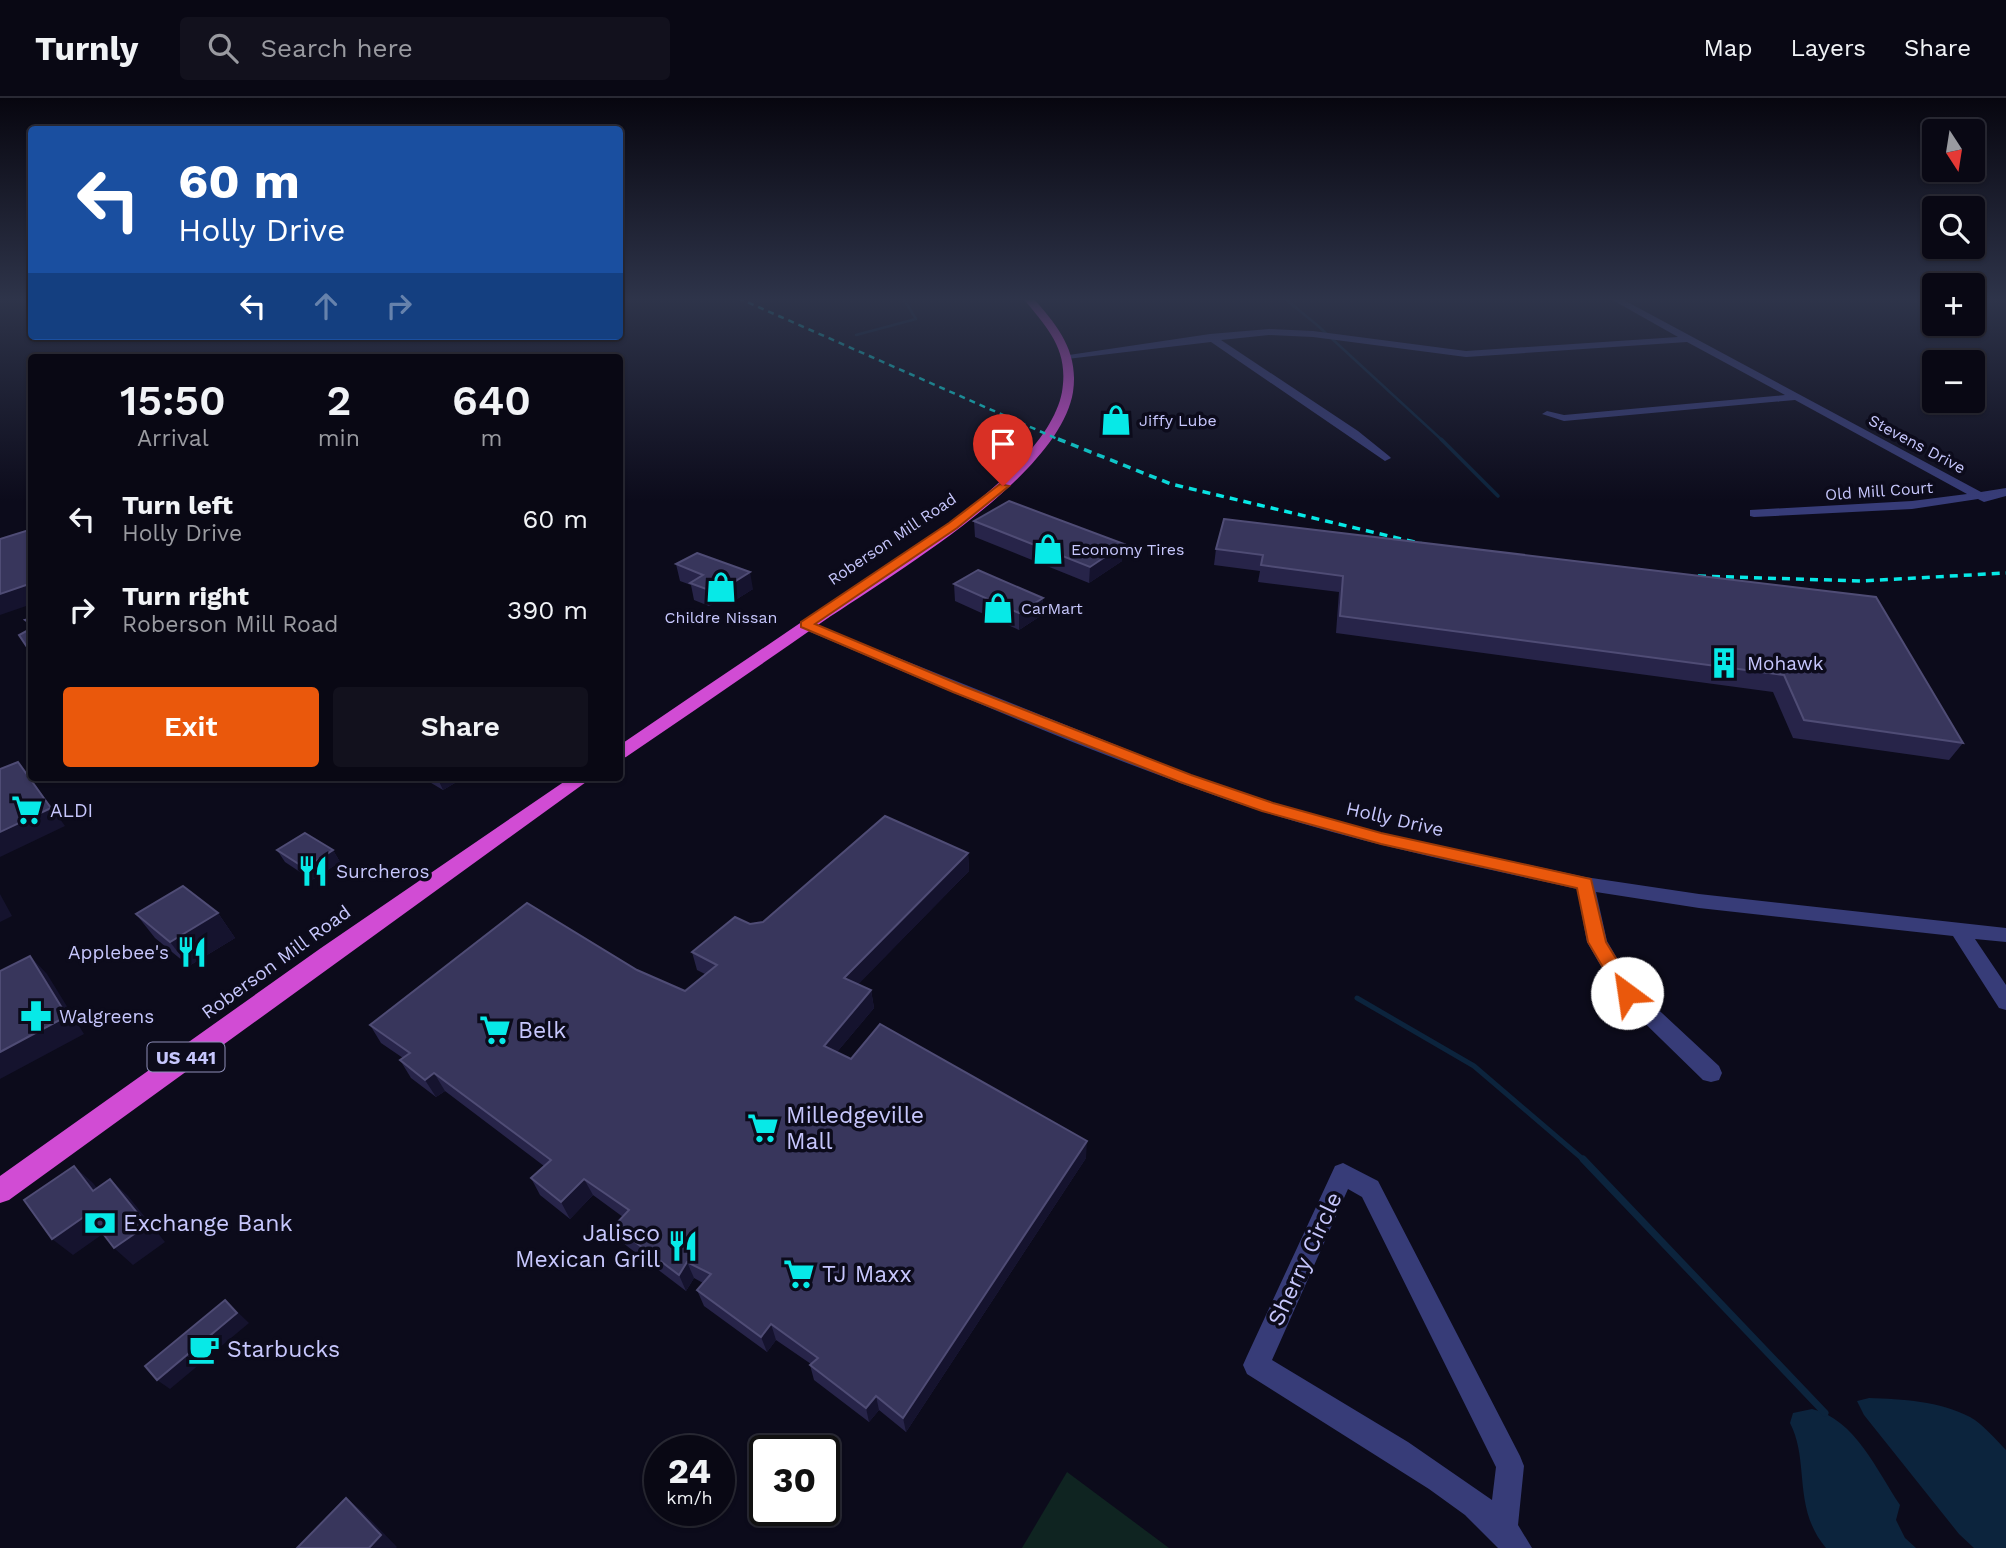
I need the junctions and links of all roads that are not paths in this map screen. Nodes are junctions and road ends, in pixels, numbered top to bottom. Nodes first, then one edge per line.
1 (1069, 366) edge
2 (1253, 366) edge
3 (1739, 366) edge
4 (1797, 397) junction
5 (1547, 414) dead end
6 (1385, 458) dead end
7 (2006, 492) edge
8 (1984, 498) junction
9 (1754, 513) dead end
10 (806, 625) junction
11 (623, 751) edge
12 (578, 781) edge
13 (1585, 884) junction
14 (1959, 930) junction
15 (2006, 935) edge
16 (2006, 1002) edge
17 (1711, 1073) dead end
18 (42, 1160) junction
19 (0, 1191) edge
20 (0, 1201) edge
21 (1510, 1539) edge

1 - 10 highway, Roberson Mill Road
2 - 6 street
3 - 4 street, Stevens Drive
4 - 5 street
4 - 8 street, Stevens Drive
7 - 8 street, Old Mill Court
8 - 9 street, Old Mill Court
10 - 11 highway, Roberson Mill Road
10 - 13 street, Holly Drive
12 - 18 highway, Roberson Mill Road / US 441
13 - 14 street, Holly Drive
13 - 17 street
14 - 15 street, Holly Drive
14 - 16 street
18 - 19 highway, Roberson Mill Road / US 441
18 - 20 highway, US 441
21 - 21 street, Sherry Circle

